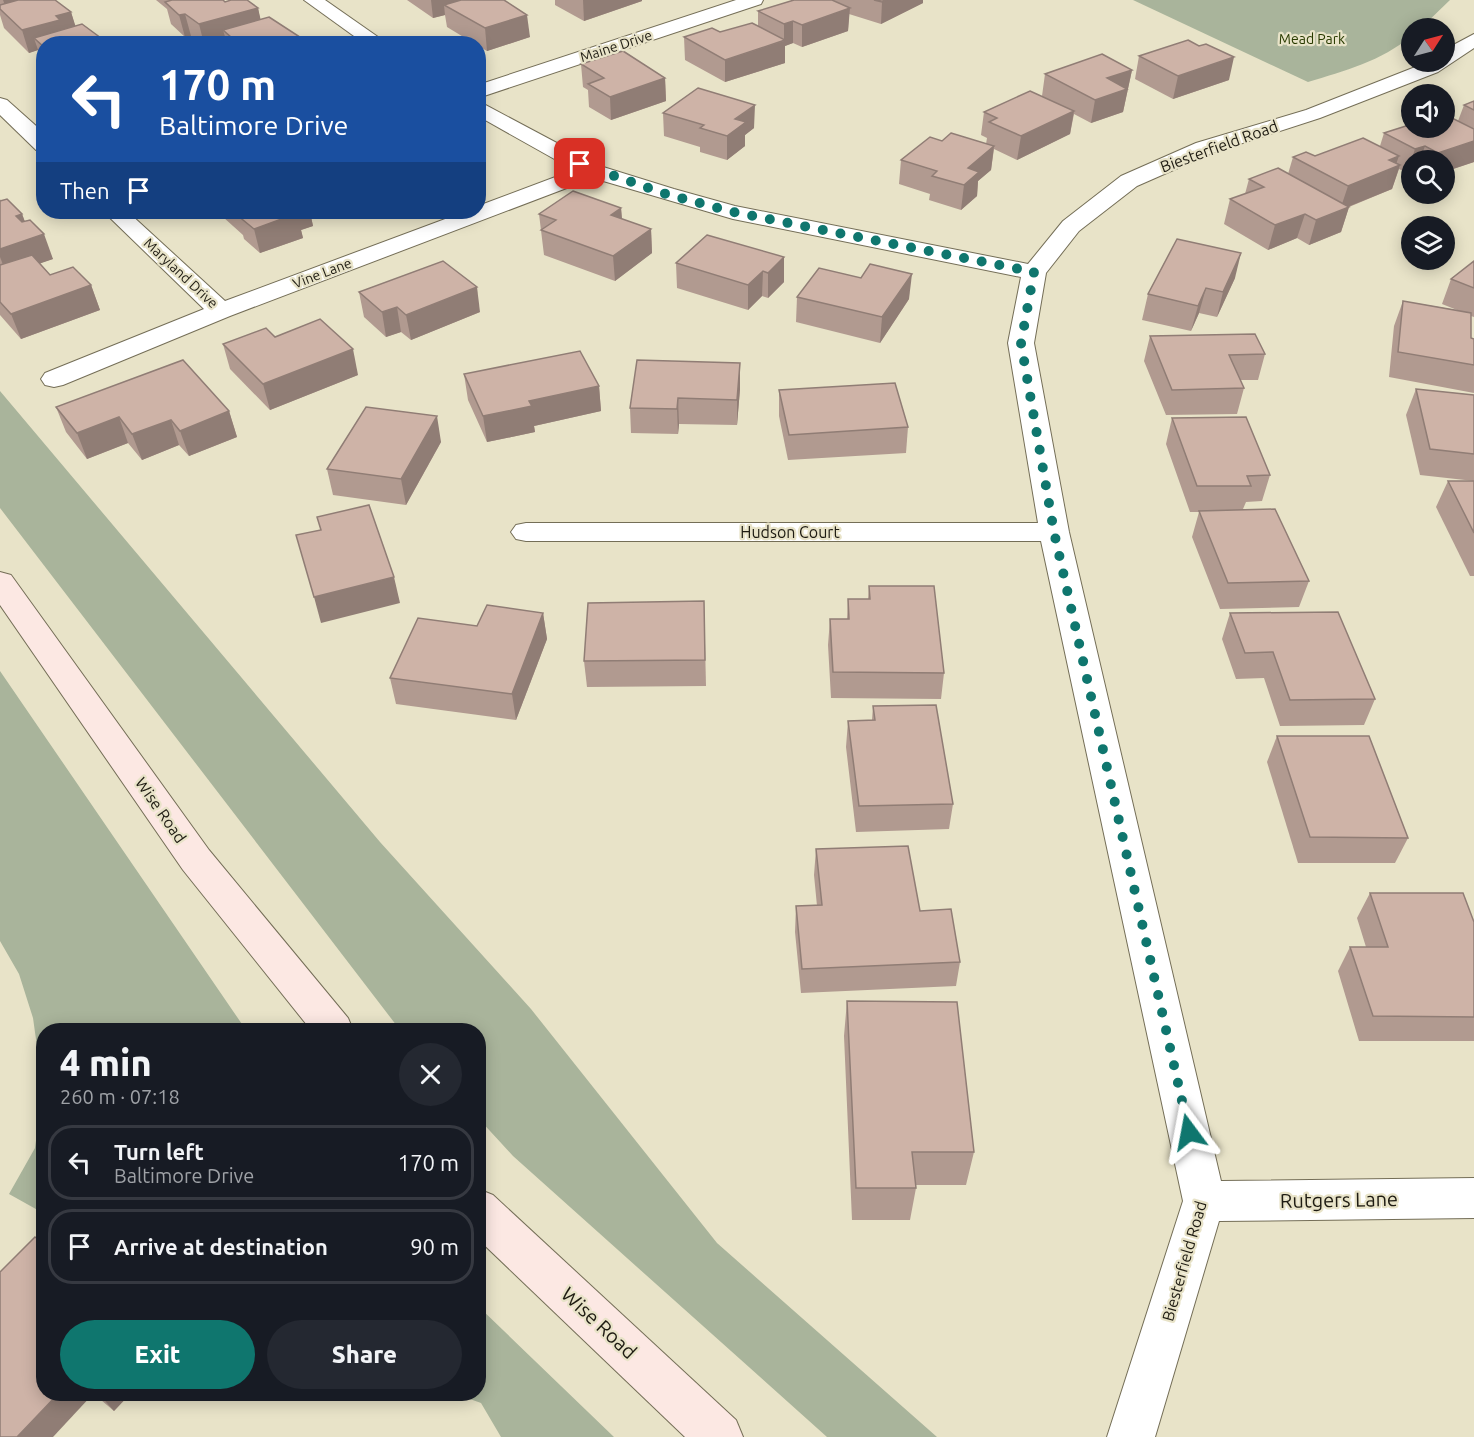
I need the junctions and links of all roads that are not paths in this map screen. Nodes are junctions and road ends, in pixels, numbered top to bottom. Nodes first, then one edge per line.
1 (313, 0) edge
2 (754, 0) edge
3 (367, 36) edge
4 (1474, 40) edge
5 (1455, 52) edge
6 (1423, 72) edge
7 (486, 89) edge
8 (0, 104) edge
9 (486, 112) edge
10 (36, 138) edge
11 (592, 171) junction
12 (486, 211) edge
13 (122, 219) edge
14 (465, 219) edge
15 (1034, 272) junction
16 (221, 311) junction
17 (54, 379) dead end
18 (526, 532) dead end
19 (1054, 532) junction
20 (0, 582) edge
21 (328, 1023) edge
22 (1474, 1198) edge
23 (1204, 1201) junction
24 (486, 1217) edge
25 (719, 1437) edge
26 (1131, 1437) edge

1 - 3 street
2 - 7 street, Maine Drive
4 - 5 street, Biesterfield Road
6 - 15 street, Biesterfield Road
8 - 10 street
9 - 11 street
11 - 12 street, Vine Lane
11 - 15 street
13 - 16 street, Maryland Drive
14 - 16 street, Vine Lane
15 - 19 street, Biesterfield Road
16 - 17 street, Vine Lane
18 - 19 street, Hudson Court
19 - 23 street, Biesterfield Road
20 - 21 street, Wise Road
22 - 23 street, Rutgers Lane
23 - 26 street, Biesterfield Road
24 - 25 street, Wise Road

